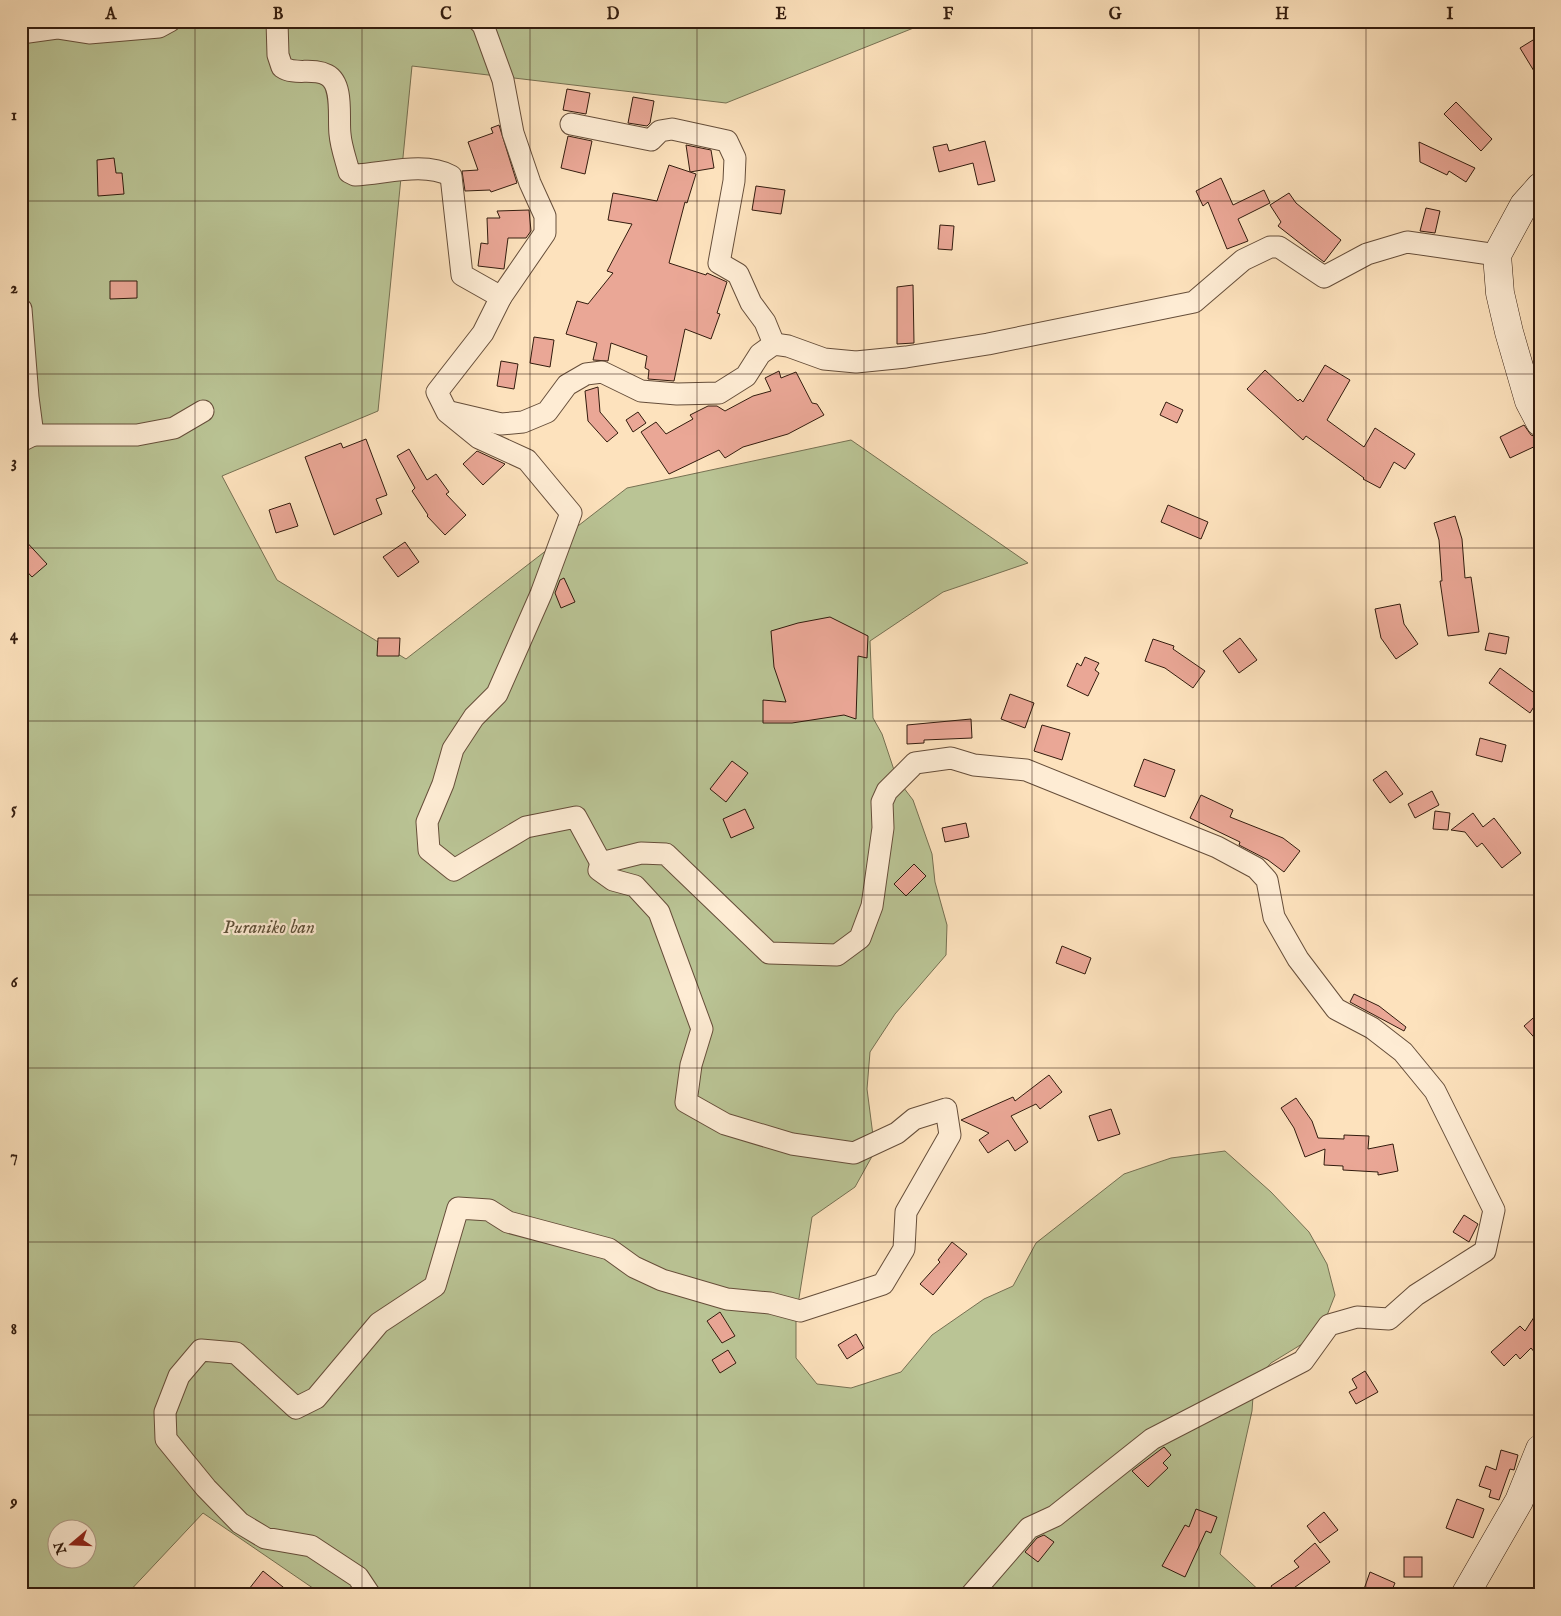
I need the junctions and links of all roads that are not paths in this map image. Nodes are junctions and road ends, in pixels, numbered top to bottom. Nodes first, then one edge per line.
1 (170, 21) edge
2 (277, 21) edge
3 (479, 21) edge
4 (21, 33) edge
5 (570, 124) dead end
6 (1540, 187) edge
7 (1497, 255) junction
8 (501, 297) junction
9 (21, 309) edge
10 (774, 344) junction
11 (202, 411) dead end
12 (447, 412) junction
13 (1540, 422) edge
14 (27, 438) edge
15 (601, 863) junction
16 (1540, 1449) edge
17 (370, 1595) edge
18 (971, 1595) edge
19 (1464, 1595) edge

1 - 4 street
2 - 8 street
3 - 8 street
5 - 10 street
6 - 7 street
7 - 10 street
7 - 13 street
8 - 12 street
9 - 14 street
10 - 12 street
11 - 14 street
12 - 15 street
15 - 17 street
15 - 18 street
16 - 19 street

